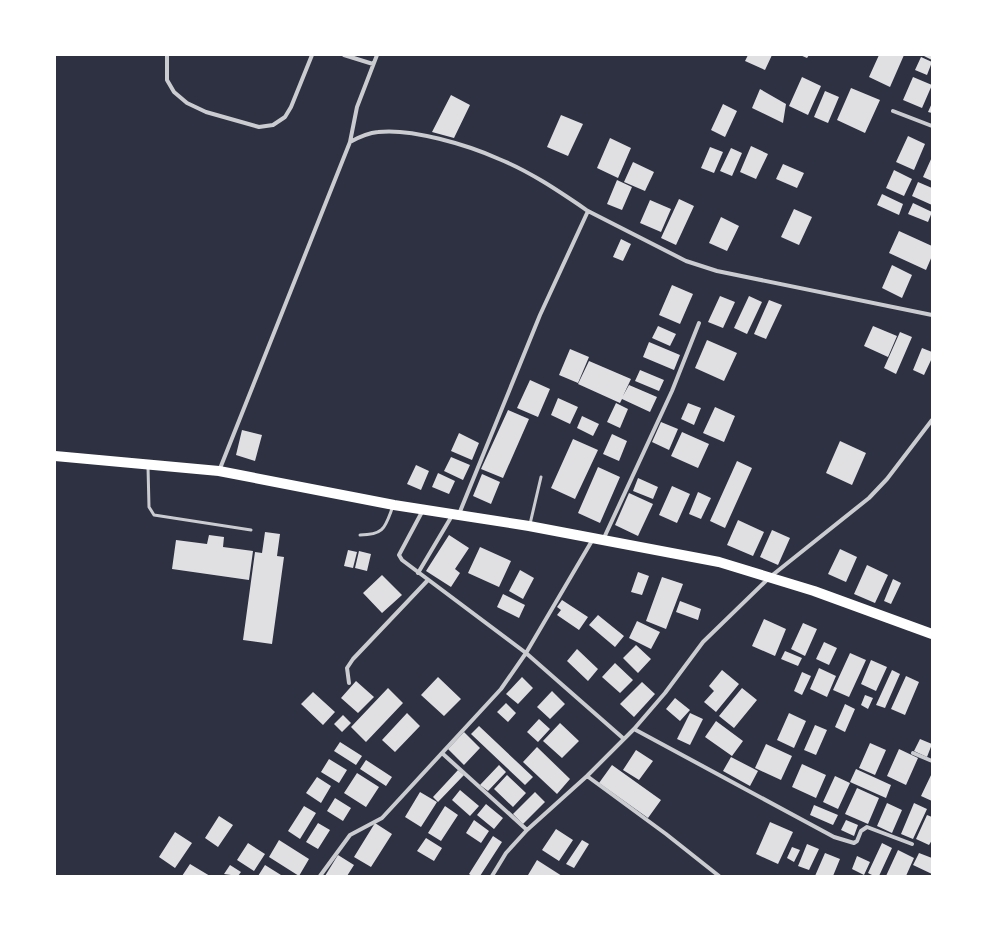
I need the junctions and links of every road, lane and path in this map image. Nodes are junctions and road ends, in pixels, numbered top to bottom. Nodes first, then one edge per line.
1 (167, 55) edge
2 (312, 55) edge
3 (344, 55) edge
4 (377, 55) edge
5 (373, 64) junction
6 (893, 111) dead end
7 (932, 126) edge
8 (350, 142) junction
9 (588, 211) junction
10 (932, 315) edge
11 (699, 323) dead end
12 (932, 420) edge
13 (55, 456) edge
14 (148, 465) junction
15 (219, 470) junction
16 (541, 477) dead end
17 (394, 505) junction
18 (424, 510) junction
19 (456, 514) junction
20 (529, 526) junction
21 (251, 530) dead end
22 (360, 535) dead end
23 (598, 539) junction
24 (418, 572) junction
25 (770, 577) junction
26 (428, 580) junction
27 (932, 634) edge
28 (526, 653) junction
29 (349, 683) dead end
30 (634, 729) junction
31 (624, 739) junction
32 (913, 753) dead end
33 (443, 754) junction
34 (932, 761) edge
35 (587, 776) junction
36 (527, 830) junction
37 (912, 844) dead end
38 (320, 876) edge
39 (492, 876) edge
40 (719, 876) edge

1 - 2 street
3 - 5 street
4 - 5 street
5 - 8 street
6 - 7 street
8 - 9 street
8 - 15 street
9 - 10 street
9 - 19 street
11 - 23 street
12 - 25 street
13 - 14 main road
14 - 15 main road
14 - 21 lane
15 - 17 main road
16 - 20 lane
17 - 18 main road
17 - 22 lane
18 - 19 main road
18 - 24 street
19 - 20 main road
19 - 24 street
20 - 23 main road
23 - 25 main road
23 - 28 street
24 - 26 street
25 - 27 main road
25 - 30 street
26 - 28 street
26 - 29 street
28 - 31 street
28 - 33 street
30 - 31 street
30 - 37 street
31 - 35 street
32 - 34 street
33 - 36 street
33 - 38 street
35 - 36 street
35 - 40 street
36 - 39 street

